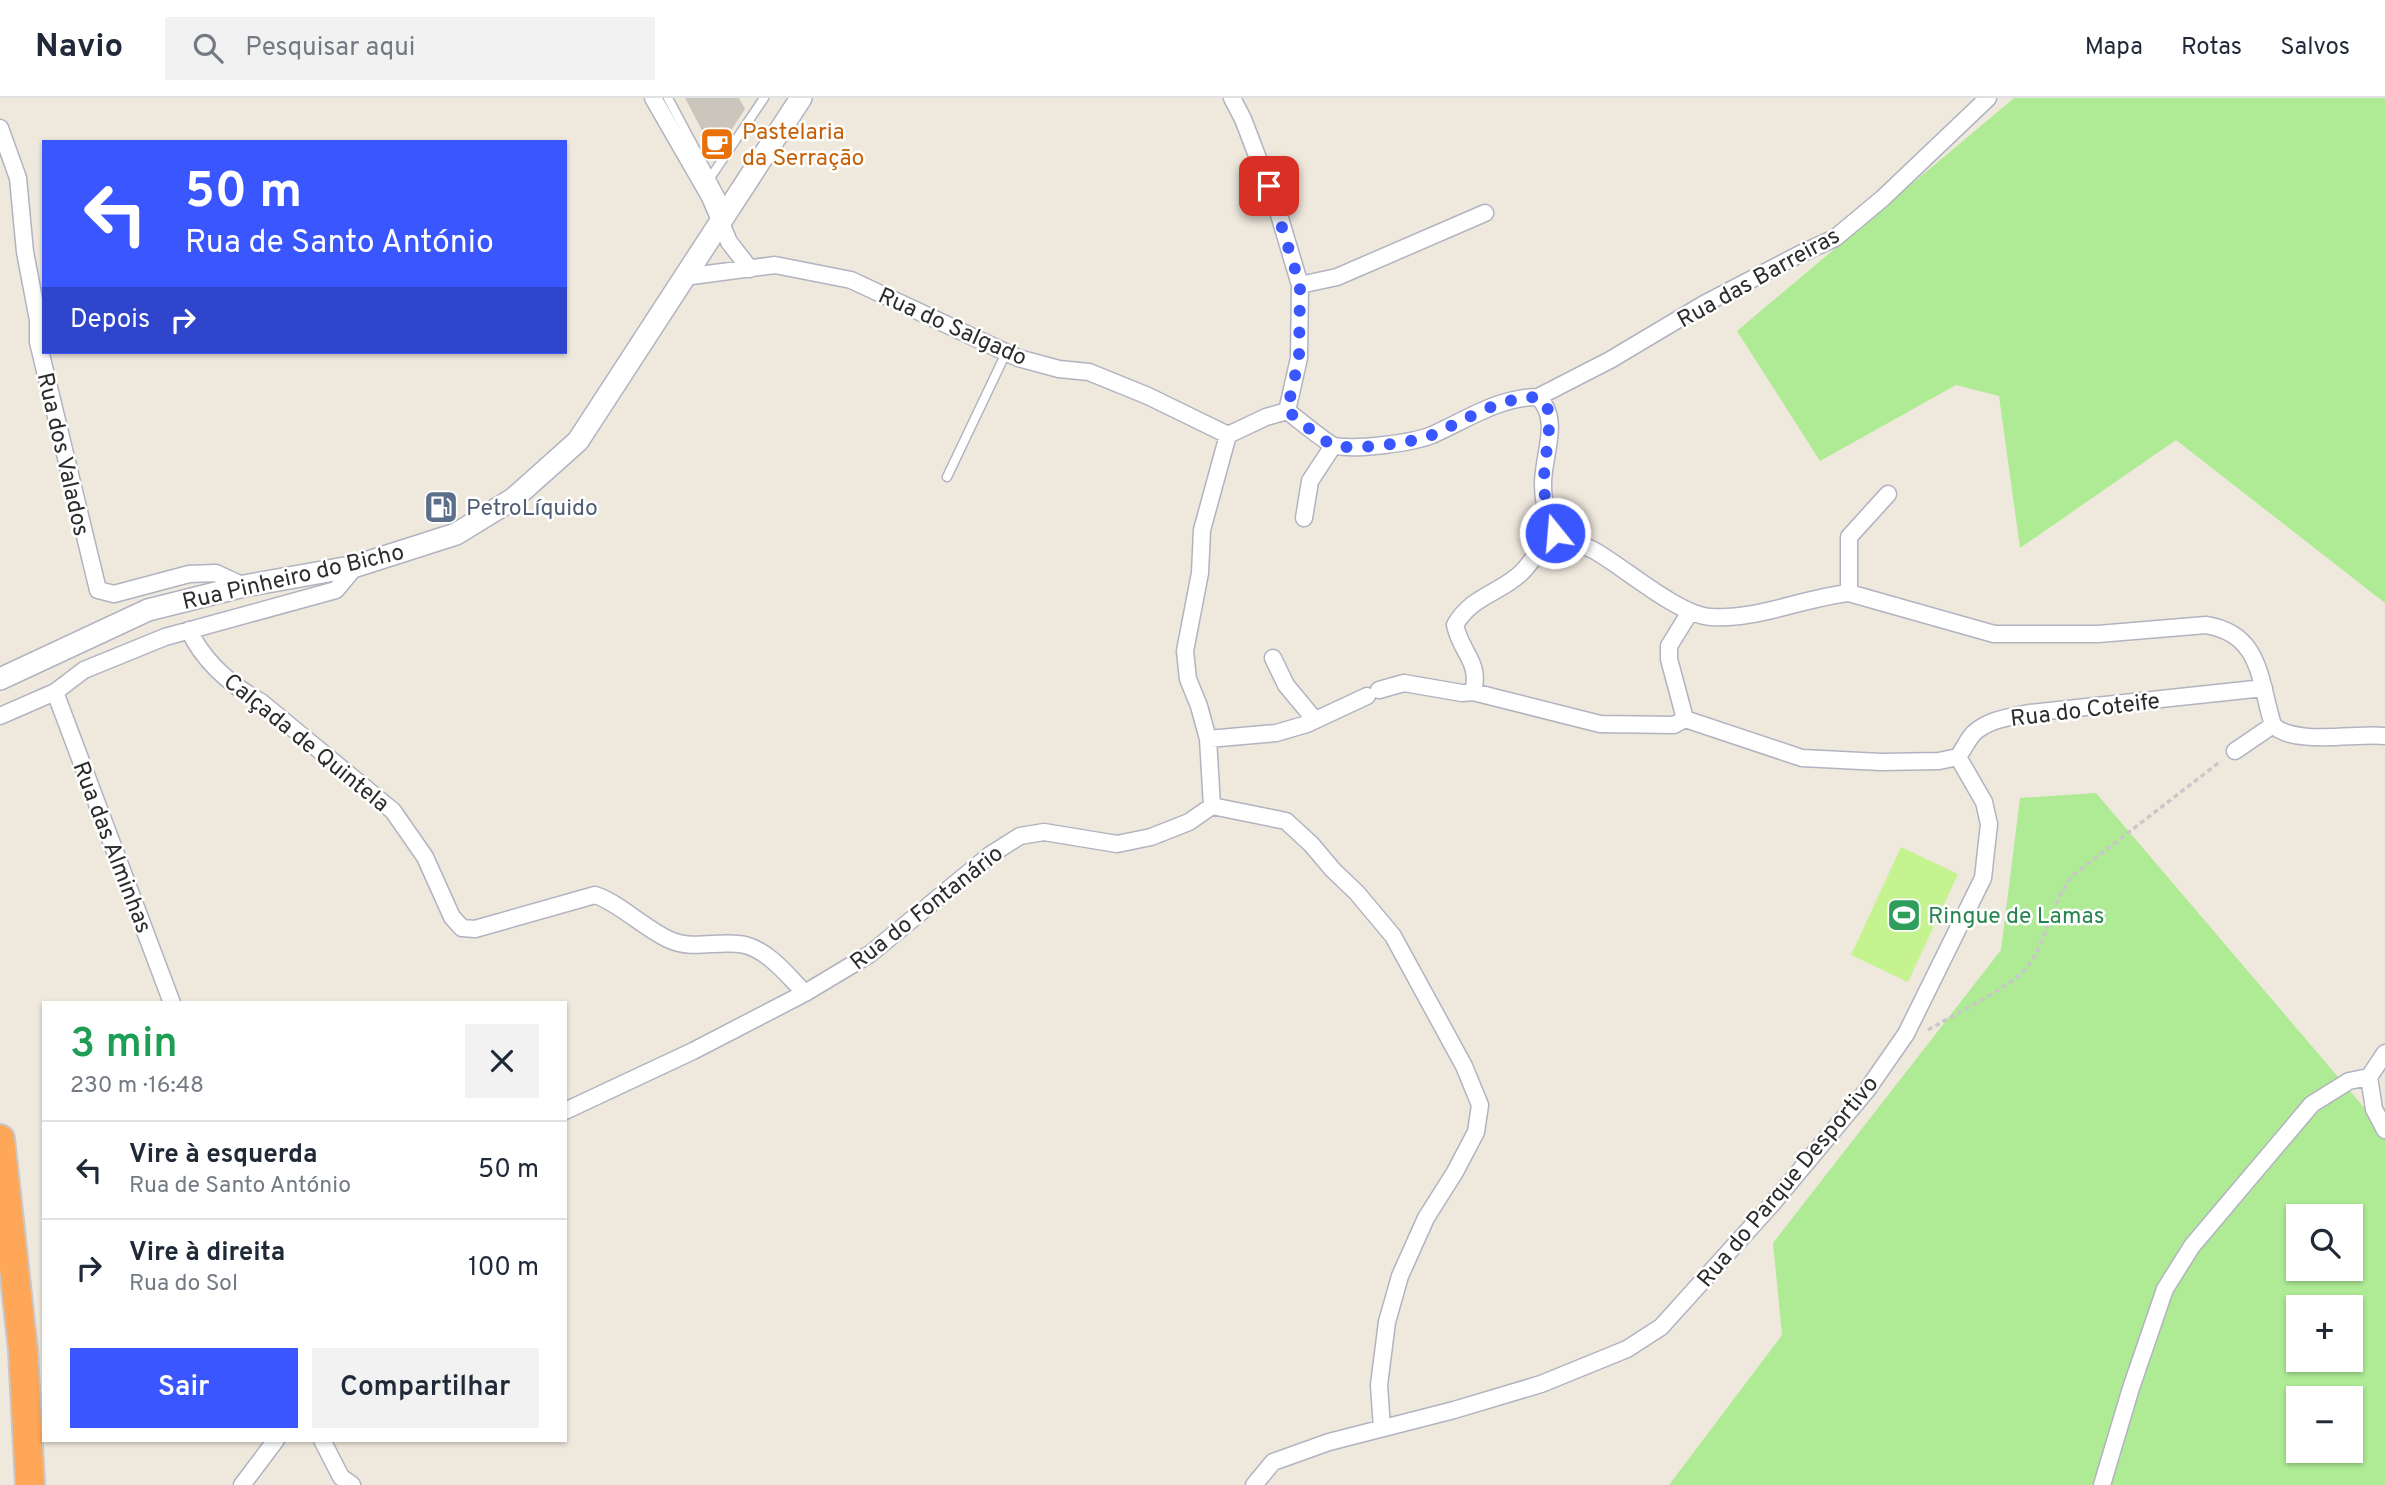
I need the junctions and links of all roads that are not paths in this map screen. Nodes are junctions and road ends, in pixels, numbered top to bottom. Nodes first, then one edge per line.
1 (653, 98) edge
2 (668, 98) edge
3 (764, 98) edge
4 (801, 98) edge
5 (1232, 98) edge
6 (1988, 98) edge
7 (0, 128) edge
8 (710, 177) junction
9 (1485, 213) dead end
10 (723, 215) junction
11 (750, 269) junction
12 (684, 277) junction
13 (1300, 285) junction
14 (1006, 353) junction
15 (1538, 397) junction
16 (1287, 411) junction
17 (1228, 435) junction
18 (1333, 446) junction
19 (947, 477) dead end
20 (1888, 494) dead end
21 (1304, 518) dead end
22 (1555, 533) junction
23 (356, 566) junction
24 (244, 586) junction
25 (1849, 593) junction
26 (1689, 612) junction
27 (190, 631) junction
28 (1273, 658) dead end
29 (0, 679) edge
30 (2263, 688) junction
31 (55, 692) junction
32 (1474, 692) junction
33 (0, 716) edge
34 (1685, 719) junction
35 (1315, 720) junction
36 (2273, 725) junction
37 (2385, 736) edge
38 (1208, 739) junction
39 (2235, 751) road end
40 (1958, 757) junction
41 (1212, 806) junction
42 (805, 993) junction
43 (171, 1001) edge
44 (2385, 1053) edge
45 (2369, 1077) junction
46 (567, 1110) edge
47 (2385, 1130) edge
48 (0, 1139) edge
49 (1382, 1428) junction
50 (275, 1442) edge
51 (323, 1442) edge
52 (30, 1485) edge
53 (243, 1485) edge
54 (352, 1485) edge
55 (1254, 1485) edge
56 (2102, 1485) edge

1 - 10 street
2 - 8 lane
3 - 8 lane
4 - 10 main road, Rua Pinheiro do Bicho
5 - 13 street
6 - 15 street, Rua das Barreiras
7 - 24 street, Rua dos Valados
8 - 10 lane
9 - 13 street
10 - 11 street
10 - 12 main road, Rua Pinheiro do Bicho
11 - 12 street, Rua do Salgado
11 - 14 street, Rua do Salgado
12 - 23 main road, Rua Pinheiro do Bicho
13 - 16 street
14 - 17 street, Rua do Salgado
14 - 19 lane
15 - 18 street, Rua das Barreiras
15 - 22 street
16 - 17 street
16 - 18 street
17 - 38 street
18 - 21 street
20 - 25 street
22 - 26 street
22 - 32 street
23 - 24 main road, Rua Pinheiro do Bicho
23 - 27 street
24 - 29 main road, Rua Pinheiro do Bicho
25 - 26 street
25 - 30 street
26 - 34 street
27 - 31 street
27 - 42 street, Calçada de Quintela
28 - 35 street
30 - 36 street
30 - 40 street, Rua do Coteife
31 - 33 street
31 - 43 street, Rua das Alminhas
32 - 34 street
32 - 35 street
34 - 40 street
35 - 38 street
36 - 37 street
36 - 39 street
38 - 41 street
40 - 49 street, Rua do Parque Desportivo
41 - 42 street, Rua do Fontanário
41 - 49 street
42 - 46 street, Rua do Fontanário
44 - 45 street
45 - 47 street
45 - 56 street
48 - 52 highway
49 - 55 street, Rua do Parque Desportivo
50 - 53 street
51 - 54 street

